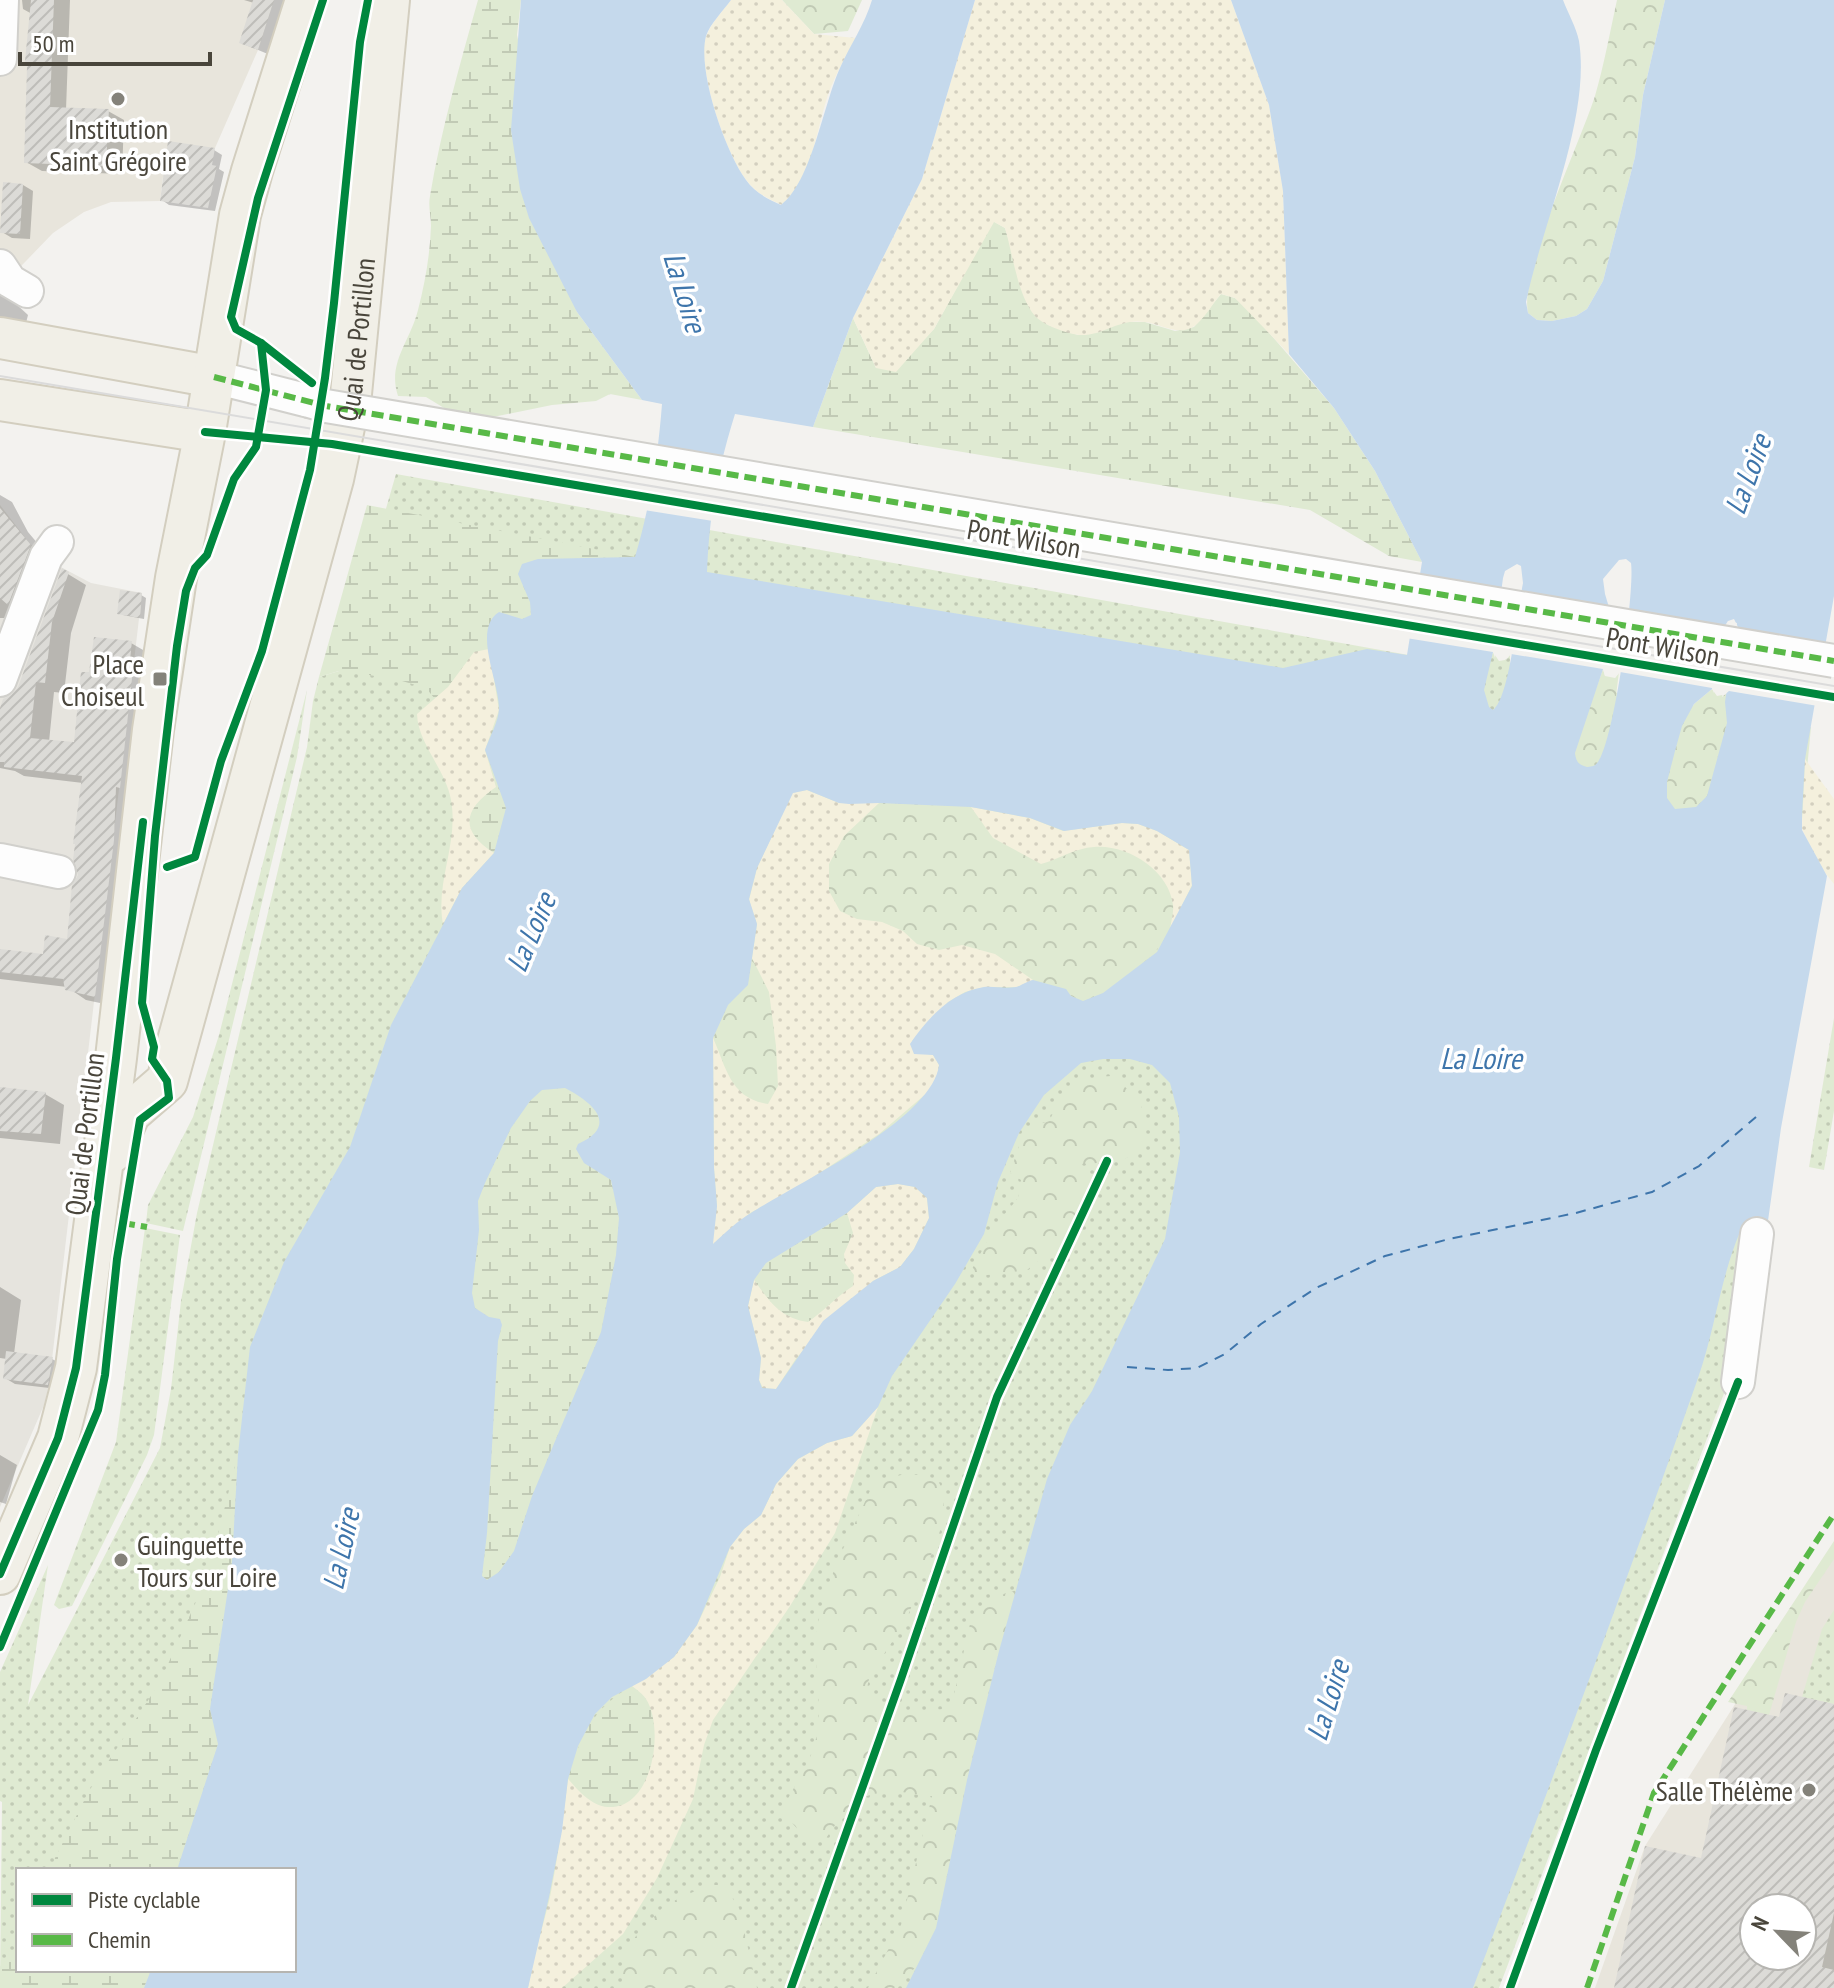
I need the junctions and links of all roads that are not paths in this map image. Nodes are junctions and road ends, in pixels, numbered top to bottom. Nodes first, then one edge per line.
1 (2, 0) edge
2 (306, 0) edge
3 (389, 0) edge
4 (0, 59) edge
5 (0, 266) edge
6 (27, 291) dead end
7 (0, 338) edge
8 (214, 377) junction
9 (0, 400) edge
10 (205, 432) junction
11 (57, 542) dead end
12 (1834, 661) edge
13 (0, 680) edge
14 (0, 860) edge
15 (59, 872) dead end
16 (177, 1041) junction
17 (110, 1104) junction
18 (102, 1173) junction
19 (1757, 1234) dead end
20 (1738, 1382) dead end
21 (0, 1574) edge

1 - 4 street
2 - 8 main road, Quai de Portillon
3 - 16 main road, Quai de Portillon
5 - 6 street
7 - 8 main road
8 - 10 main road, Quai de Portillon
8 - 12 street, Pont Wilson, bridge
9 - 10 main road
10 - 17 main road, Quai de Portillon
11 - 13 street
14 - 15 street
16 - 17 main road, Quai de Portillon
16 - 18 main road, Quai de Portillon
17 - 18 main road, Quai de Portillon
18 - 21 main road, Quai de Portillon
19 - 20 street

